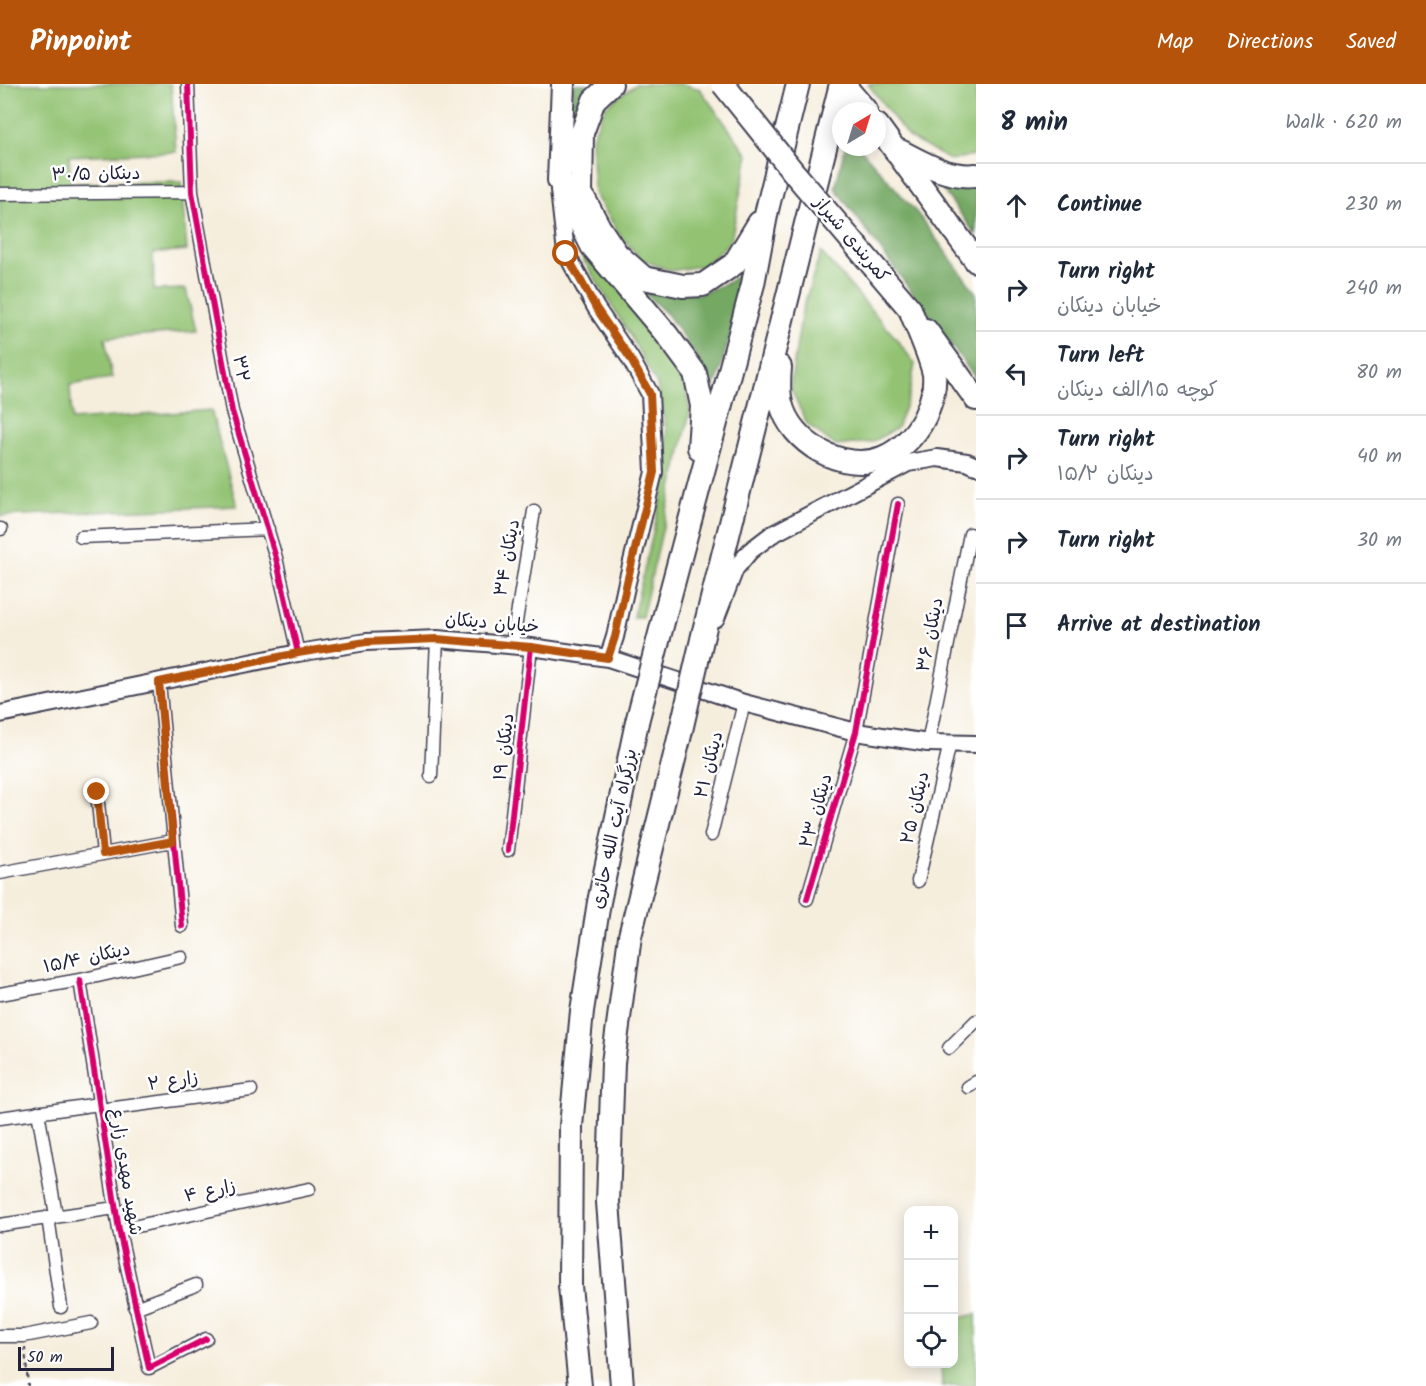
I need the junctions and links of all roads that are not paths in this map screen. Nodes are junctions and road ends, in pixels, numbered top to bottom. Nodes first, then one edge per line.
1 (189, 84) edge
2 (563, 84) edge
3 (611, 84) edge
4 (723, 84) edge
5 (798, 84) edge
6 (842, 84) edge
7 (858, 102) edge
8 (886, 136) edge
9 (896, 149) junction
10 (976, 175) edge
11 (559, 180) junction
12 (192, 192) junction
13 (0, 194) edge
14 (767, 210) junction
15 (976, 261) edge
16 (786, 308) junction
17 (910, 309) junction
18 (976, 399) edge
19 (976, 466) edge
20 (695, 498) junction
21 (898, 504) dead end
22 (534, 511) dead end
23 (268, 529) junction
24 (970, 534) dead end
25 (81, 537) dead end
26 (437, 639) junction
27 (512, 646) junction
28 (531, 647) junction
29 (298, 653) junction
30 (608, 658) junction
31 (693, 674) junction
32 (159, 682) junction
33 (744, 703) junction
34 (0, 714) edge
35 (856, 732) junction
36 (928, 743) junction
37 (950, 743) junction
38 (976, 744) edge
39 (430, 776) dead end
40 (97, 792) dead end
41 (711, 835) dead end
42 (173, 841) junction
43 (507, 850) dead end
44 (103, 854) junction
45 (0, 873) edge
46 (918, 881) dead end
47 (807, 899) dead end
48 (182, 926) dead end
49 (181, 957) dead end
50 (80, 980) junction
51 (0, 994) edge
52 (976, 1021) edge
53 (949, 1048) dead end
54 (250, 1090) dead end
55 (100, 1107) junction
56 (38, 1112) junction
57 (0, 1118) edge
58 (309, 1189) dead end
59 (115, 1208) junction
60 (52, 1216) junction
61 (0, 1225) edge
62 (119, 1230) junction
63 (196, 1285) dead end
64 (61, 1308) dead end
65 (135, 1308) junction
66 (91, 1323) dead end
67 (0, 1336) edge
68 (206, 1339) dead end
69 (580, 1386) edge
70 (622, 1386) edge

1 - 12 street, ۳۲
2 - 11 highway
3 - 14 highway
4 - 17 highway, کمربندی شیراز, bridge
5 - 14 highway
6 - 7 highway
6 - 16 highway
8 - 9 highway
9 - 10 highway
9 - 15 highway
11 - 20 highway
11 - 30 main road
12 - 13 street, ۳۰/۵ دینکان
12 - 23 street, ۳۲
14 - 20 highway, بزرگراه آیت الله حائری
16 - 17 highway
16 - 31 highway, bridge
17 - 18 highway, کمربندی شیراز
19 - 31 main road
20 - 69 highway, بزرگراه آیت الله حائری, bridge
21 - 35 street, ۲۳ دینکان
22 - 27 street, ۳۴ دینکان
23 - 25 street
23 - 29 street, ۳۲
24 - 36 street, ۳۶ دینکان
26 - 27 main road, خیابان دینکان
26 - 29 main road, خیابان دینکان
26 - 39 street
27 - 28 main road, خیابان دینکان
28 - 30 main road, خیابان دینکان
28 - 43 street, ۱۹ دینکان
29 - 32 main road, خیابان دینکان
30 - 33 main road, خیابان دینکان
31 - 70 highway, bridge
32 - 34 main road, خیابان دینکان
32 - 42 street
33 - 35 main road, خیابان دینکان
33 - 41 street, ۲۱ دینکان
35 - 36 main road, خیابان دینکان
35 - 47 street, ۲۳ دینکان
36 - 37 main road, خیابان دینکان
37 - 38 main road, خیابان دینکان
37 - 46 street, ۲۵ دینکان
40 - 44 street
42 - 44 street
42 - 48 street
44 - 45 street
49 - 50 street, ۱۵/۴ دینکان
50 - 51 street, ۱۵/۴ دینکان
50 - 55 street, شهید مهدی زارع
52 - 53 street
54 - 55 street, ۲ زارع
55 - 56 street, ۲ زارع
55 - 59 street, شهید مهدی زارع
56 - 57 street, ۲ زارع
56 - 60 street
58 - 62 street, ۴ زارع
59 - 60 street
59 - 62 street, شهید مهدی زارع
60 - 61 street
60 - 64 street
62 - 65 street, شهید مهدی زارع
63 - 65 street
65 - 68 street, شهید مهدی زارع
66 - 67 street

